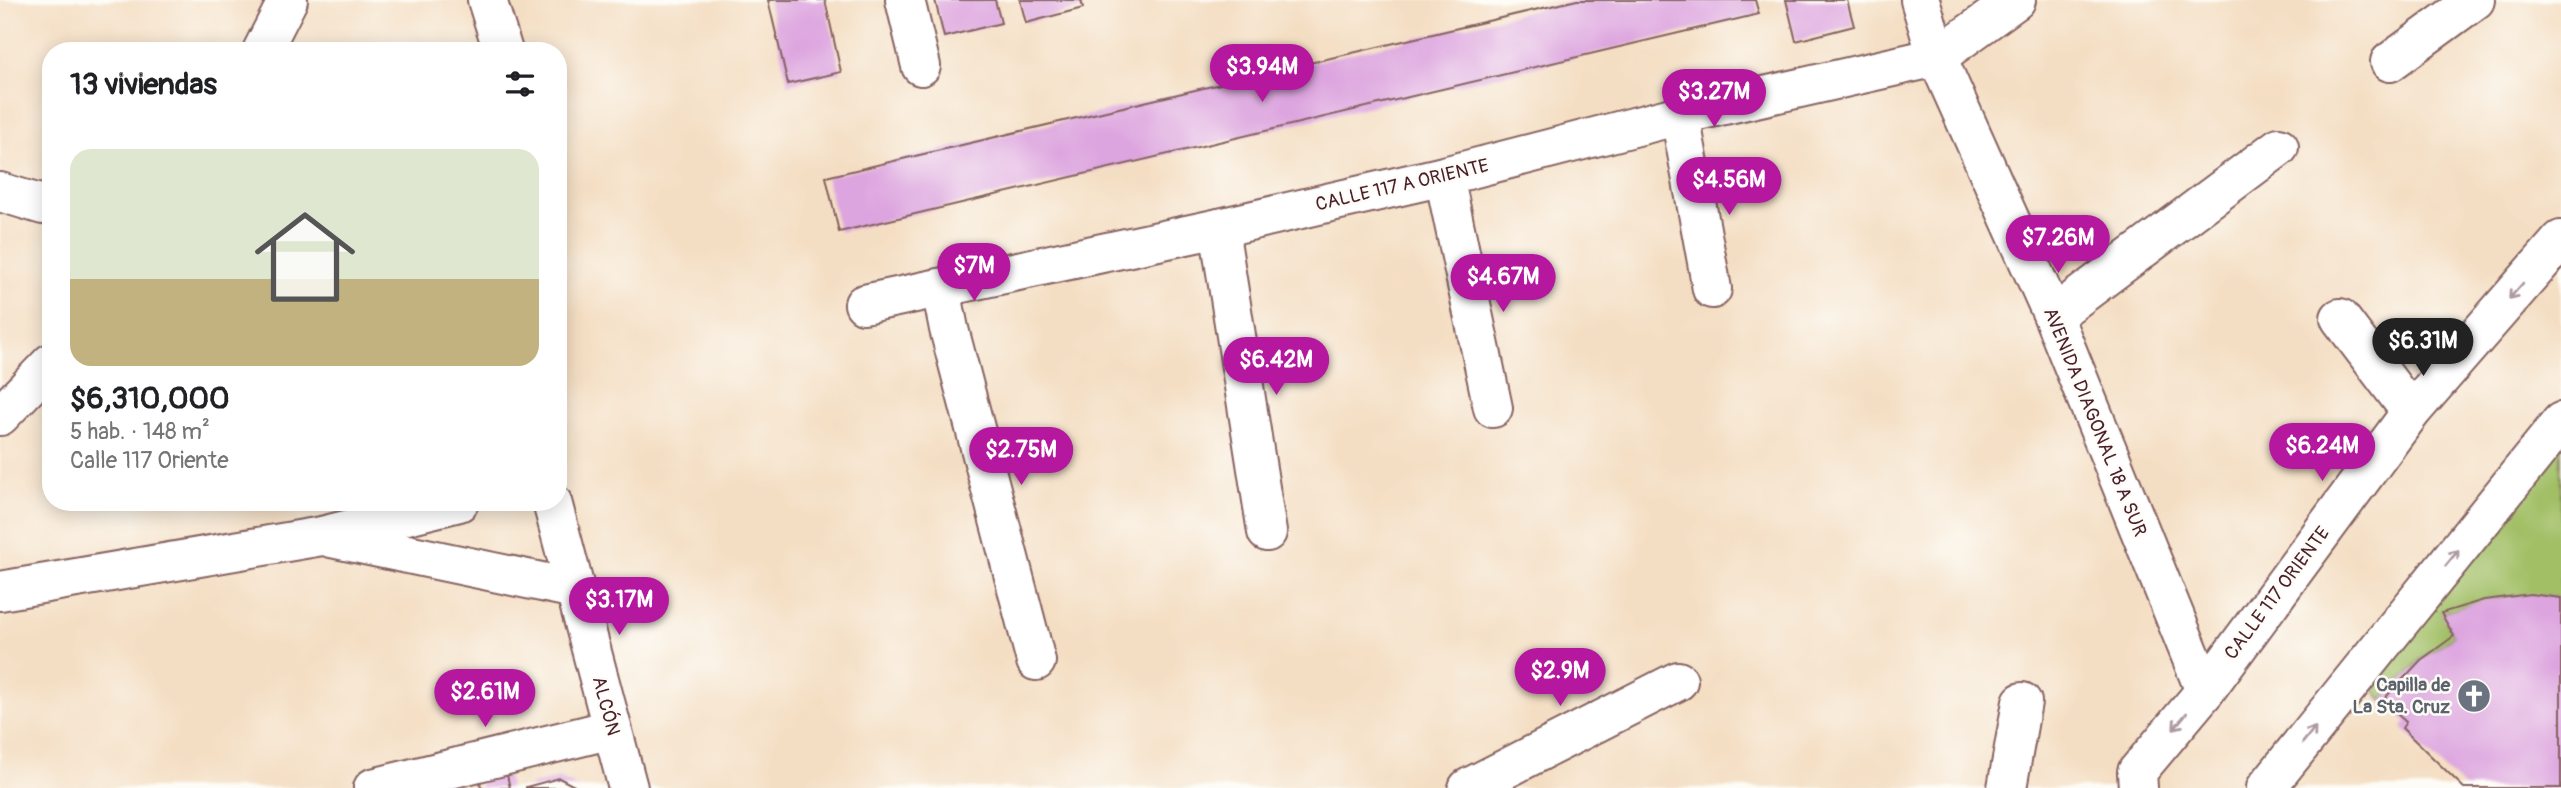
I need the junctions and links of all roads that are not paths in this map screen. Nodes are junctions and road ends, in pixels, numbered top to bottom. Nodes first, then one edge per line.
1 (288, 0) edge
2 (487, 0) edge
3 (905, 0) edge
4 (1920, 0) edge
5 (2016, 0) edge
6 (2475, 0) edge
7 (267, 42) edge
8 (500, 42) edge
9 (1937, 57) junction
10 (2390, 62) dead end
11 (921, 66) dead end
12 (1680, 115) junction
13 (2279, 147) dead end
14 (1444, 176) junction
15 (0, 192) edge
16 (42, 205) edge
17 (1219, 228) junction
18 (2561, 240) edge
19 (940, 289) junction
20 (1712, 289) dead end
21 (864, 304) dead end
22 (2053, 316) junction
23 (2340, 318) dead end
24 (42, 372) edge
25 (1493, 408) dead end
26 (2411, 412) junction
27 (0, 416) edge
28 (2561, 422) edge
29 (423, 511) edge
30 (554, 511) edge
31 (1266, 532) dead end
32 (322, 536) junction
33 (575, 590) junction
34 (0, 591) edge
35 (1036, 661) dead end
36 (1678, 681) dead end
37 (2205, 691) junction
38 (2022, 702) dead end
39 (612, 729) junction
40 (373, 788) edge
41 (628, 788) edge
42 (1468, 788) edge
43 (2007, 788) edge
44 (2138, 788) edge
45 (2266, 788) edge

1 - 7 street
2 - 8 street
3 - 11 street
4 - 9 street, AVENIDA DIAGONAL 18 A SUR
5 - 9 street
6 - 10 street
9 - 12 street, CALLE 117 A ORIENTE
9 - 22 street, AVENIDA DIAGONAL 18 A SUR
12 - 14 street, CALLE 117 A ORIENTE
12 - 20 street
13 - 22 street
14 - 17 street, CALLE 117 A ORIENTE
14 - 25 street
15 - 16 street
17 - 19 street, CALLE 117 A ORIENTE
17 - 31 street
18 -> 26 street, CALLE 117 ORIENTE
19 - 21 street, CALLE 117 A ORIENTE
19 - 35 street
22 - 37 street, AVENIDA DIAGONAL 18 A SUR
23 - 26 street
24 - 27 street
26 - 37 street, CALLE 117 ORIENTE
45 -> 28 street
29 - 32 street
30 - 33 street, ALCÓN
32 - 33 street
32 - 34 street
33 - 39 street, ALCÓN
36 - 42 street
37 -> 44 street, CALLE 117 ORIENTE
38 - 43 street
39 - 40 street
39 - 41 street, ALCÓN

